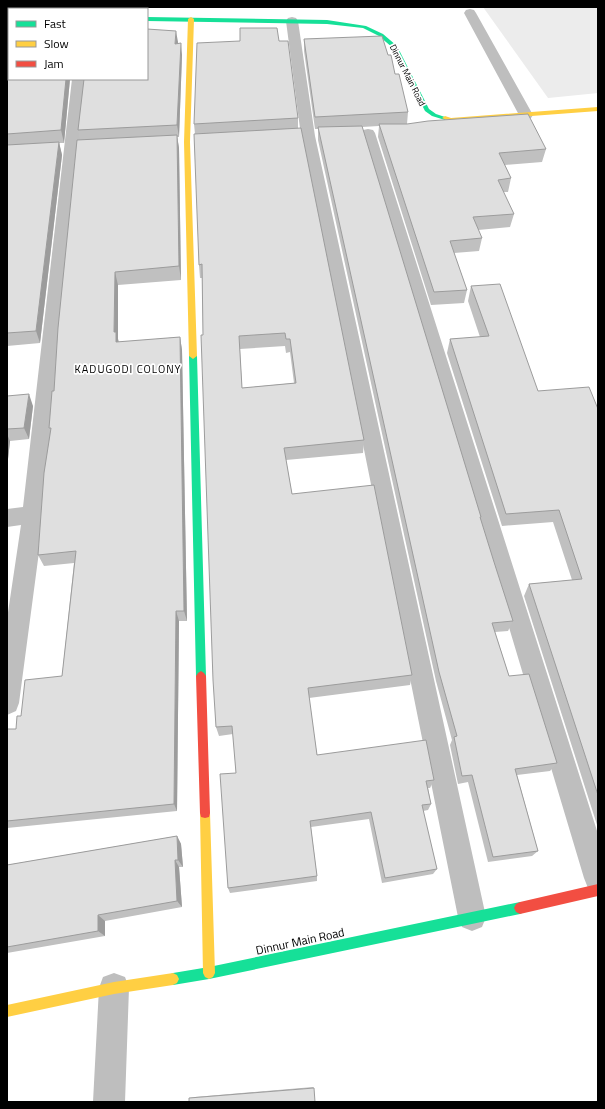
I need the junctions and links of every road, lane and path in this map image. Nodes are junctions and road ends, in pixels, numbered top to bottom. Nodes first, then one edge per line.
1 (470, 13) dead end
2 (148, 19) edge
3 (191, 19) junction
4 (292, 21) junction
5 (79, 80) edge
6 (598, 109) edge
7 (526, 115) junction
8 (442, 118) junction
9 (430, 127) edge
10 (368, 132) dead end
11 (202, 141) edge
12 (187, 142) junction
13 (171, 143) edge
14 (33, 514) junction
15 (7, 518) edge
16 (7, 703) edge
17 (598, 878) edge
18 (598, 890) edge
19 (472, 917) junction
20 (209, 972) junction
21 (114, 988) junction
22 (7, 1011) edge
23 (109, 1102) edge

1 - 7 street
2 - 3 street, Dinnur Main Road
3 - 4 street, Dinnur Main Road
3 - 12 street
4 - 8 street, Dinnur Main Road
4 - 19 street
5 - 14 street
6 - 7 street, Dinnur Main Road
7 - 8 street, Dinnur Main Road
8 - 9 street
10 - 17 street
11 - 12 street
12 - 13 street
12 - 20 street
14 - 15 street
14 - 16 street
18 - 19 street, Dinnur Main Road
19 - 20 street, Dinnur Main Road
20 - 21 street, Dinnur Main Road
21 - 22 street, Dinnur Main Road
21 - 23 street

